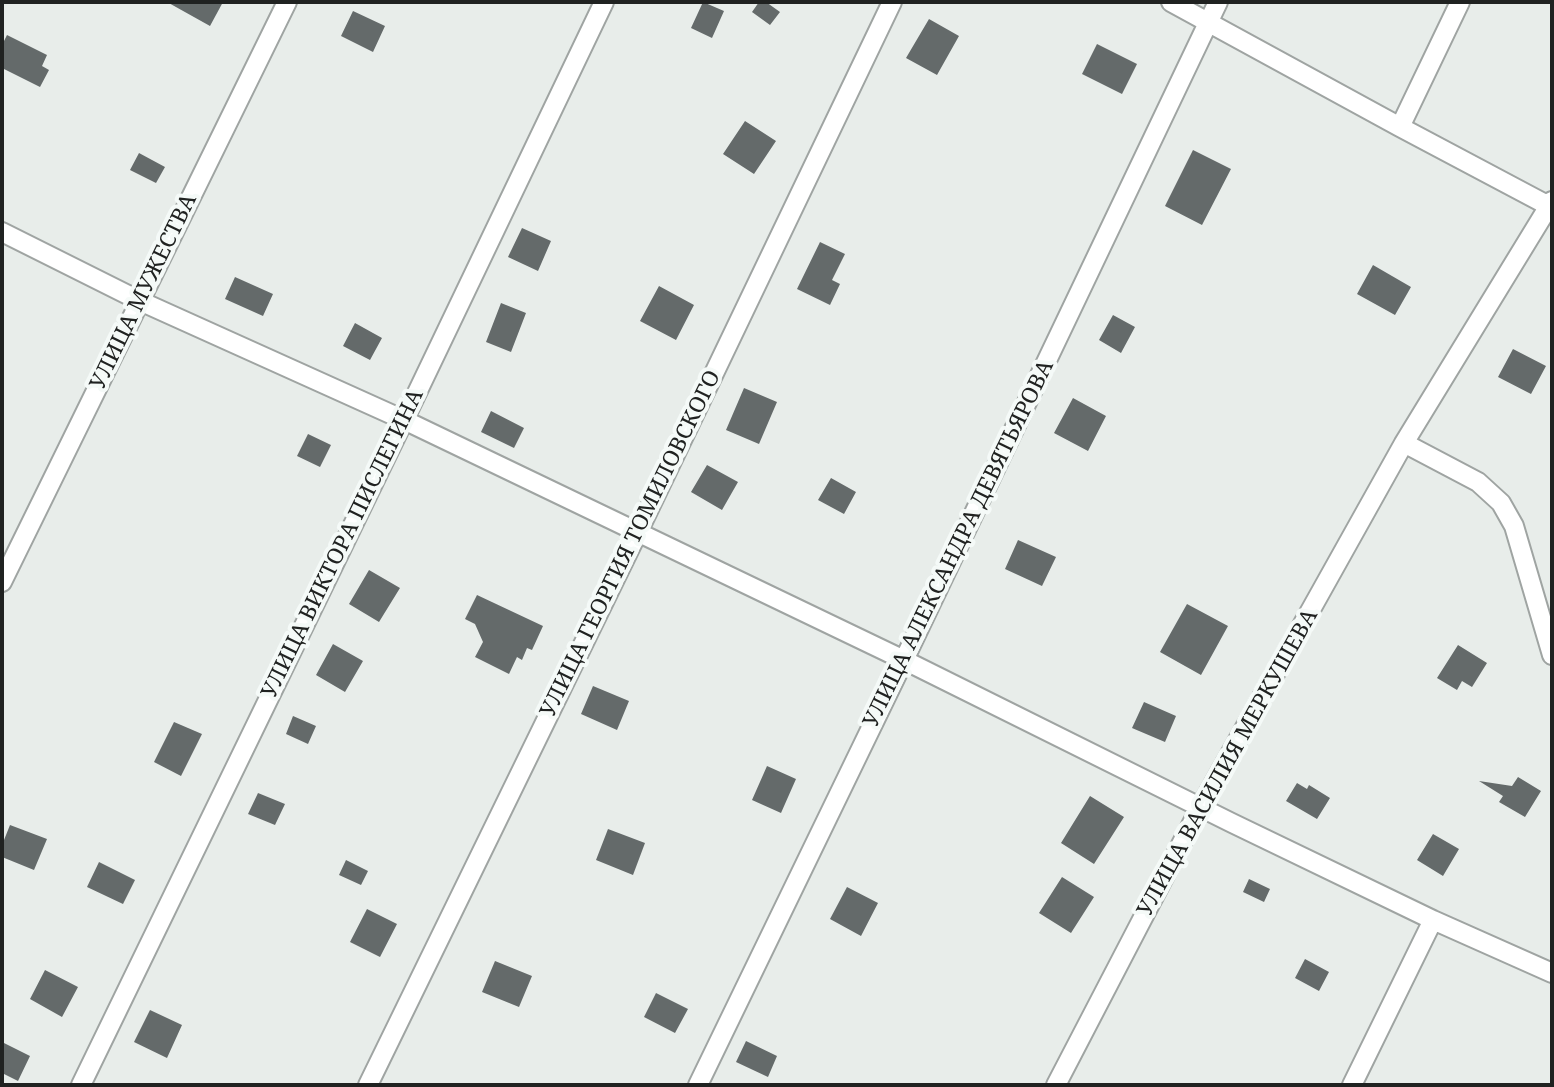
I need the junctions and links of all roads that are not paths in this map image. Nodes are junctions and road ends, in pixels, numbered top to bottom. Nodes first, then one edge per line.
1 (287, 2) edge
2 (604, 2) edge
3 (892, 2) edge
4 (1171, 2) edge
5 (1218, 2) edge
6 (1460, 2) edge
7 (1209, 21) junction
8 (1400, 127) junction
9 (1550, 203) edge
10 (2, 232) edge
11 (140, 301) junction
12 (404, 420) junction
13 (1404, 443) junction
14 (638, 532) junction
15 (2, 582) edge
16 (1552, 655) edge
17 (904, 660) junction
18 (1200, 808) junction
19 (1433, 920) junction
20 (1552, 973) edge
21 (81, 1085) edge
22 (368, 1085) edge
23 (698, 1085) edge
24 (1056, 1085) edge
25 (1352, 1085) edge

1 - 11 street, УЛИЦА МУЖЕСТВА
2 - 12 street, УЛИЦА ВИКТОРА ПИСЛЕГИНА
3 - 14 street, УЛИЦА ГЕОРГИЯ ТОМИЛОВСКОГО
4 - 7 street
5 - 7 street, УЛИЦА АЛЕКСАНДРА ДЕВЯТЬЯРОВА
6 - 8 street
7 - 8 street
7 - 17 street, УЛИЦА АЛЕКСАНДРА ДЕВЯТЬЯРОВА
8 - 9 street
9 - 13 street, УЛИЦА ВАСИЛИЯ МЕРКУШЕВА
10 - 11 street
11 - 12 street
11 - 15 street, УЛИЦА МУЖЕСТВА
12 - 14 street
12 - 21 street, УЛИЦА ВИКТОРА ПИСЛЕГИНА
13 - 16 street
13 - 18 street, УЛИЦА ВАСИЛИЯ МЕРКУШЕВА
14 - 17 street
14 - 22 street, УЛИЦА ГЕОРГИЯ ТОМИЛОВСКОГО
17 - 18 street
17 - 23 street, УЛИЦА АЛЕКСАНДРА ДЕВЯТЬЯРОВА
18 - 19 street
18 - 24 street, УЛИЦА ВАСИЛИЯ МЕРКУШЕВА
19 - 20 street
19 - 25 street

